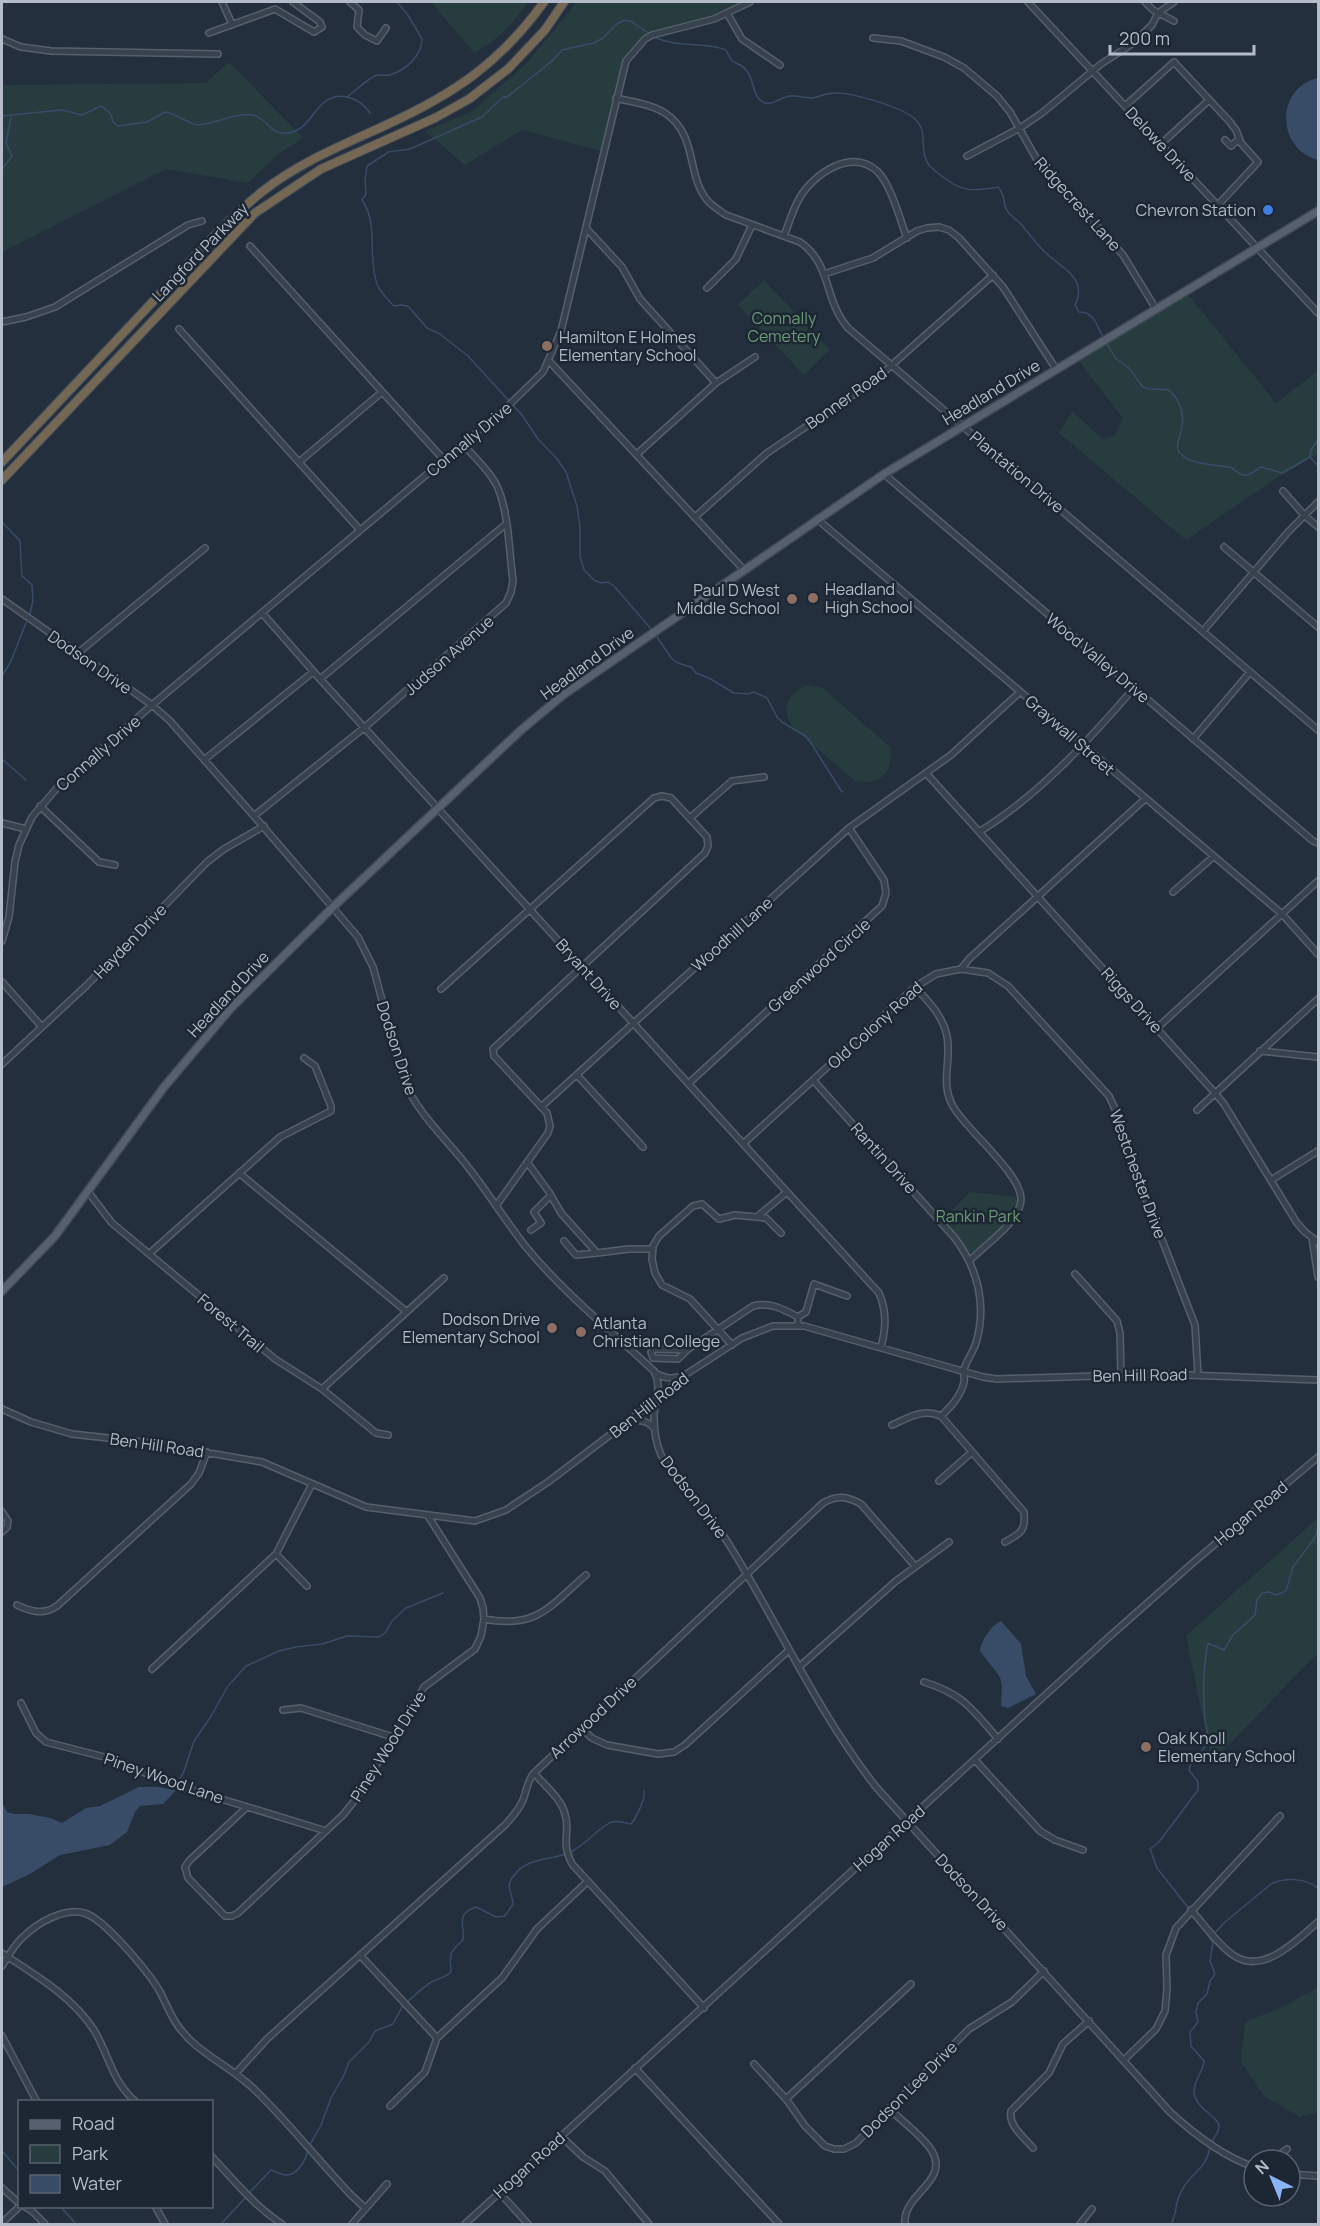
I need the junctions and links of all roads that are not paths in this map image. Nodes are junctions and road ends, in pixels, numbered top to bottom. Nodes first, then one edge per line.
1 (222, 2) edge
2 (293, 2) edge
3 (351, 2) edge
4 (544, 2) edge
5 (564, 2) edge
6 (750, 2) edge
7 (1028, 2) edge
8 (1148, 2) edge
9 (1174, 2) edge
10 (1158, 13) junction
11 (727, 14) junction
12 (1174, 21) dead end
13 (232, 24) junction
14 (386, 28) dead end
15 (209, 33) dead end
16 (873, 38) dead end
17 (2, 39) edge
18 (218, 54) dead end
19 (780, 65) dead end
20 (1092, 71) junction
21 (616, 98) junction
22 (1209, 100) junction
23 (1125, 106) junction
24 (1020, 128) junction
25 (1225, 140) dead end
26 (1241, 143) junction
27 (1161, 144) junction
28 (967, 156) dead end
29 (1218, 205) junction
30 (1318, 211) edge
31 (202, 221) dead end
32 (752, 225) junction
33 (586, 228) junction
34 (784, 236) junction
35 (907, 238) junction
36 (250, 246) dead end
37 (1257, 248) junction
38 (824, 274) junction
39 (993, 274) junction
40 (707, 288) dead end
41 (1156, 309) junction
42 (1318, 313) edge
43 (2, 322) edge
44 (179, 329) dead end
45 (755, 357) dead end
46 (549, 361) junction
47 (892, 366) junction
48 (1056, 369) junction
49 (716, 383) junction
50 (382, 392) junction
51 (962, 425) junction
52 (463, 444) junction
53 (637, 453) junction
54 (444, 460) junction
55 (2, 462) edge
56 (299, 462) junction
57 (884, 474) junction
58 (2, 480) edge
59 (1283, 491) dead end
60 (1318, 502) edge
61 (1304, 515) junction
62 (695, 517) junction
63 (817, 519) junction
64 (506, 524) junction
65 (1318, 527) edge
66 (360, 530) junction
67 (1224, 547) dead end
68 (205, 548) dead end
69 (744, 570) junction
70 (1254, 572) junction
71 (2, 599) edge
72 (263, 614) junction
73 (1318, 627) edge
74 (1203, 631) junction
75 (78, 653) junction
76 (313, 672) junction
77 (1250, 672) junction
78 (320, 680) junction
79 (1134, 688) junction
80 (1020, 692) junction
81 (152, 705) junction
82 (366, 728) junction
83 (1318, 730) edge
84 (1193, 739) junction
85 (1083, 746) junction
86 (204, 760) junction
87 (926, 773) junction
88 (764, 777) dead end
89 (1145, 799) junction
90 (40, 806) junction
91 (438, 809) junction
92 (254, 816) junction
93 (690, 818) junction
94 (2, 823) edge
95 (264, 826) junction
96 (849, 828) junction
97 (26, 829) junction
98 (979, 832) junction
99 (1316, 842) edge
100 (1318, 850) edge
101 (1213, 856) junction
102 (115, 865) dead end
103 (1318, 876) edge
104 (1318, 881) edge
105 (1173, 892) dead end
106 (1038, 896) junction
107 (1300, 898) junction
108 (333, 907) junction
109 (530, 909) junction
110 (1282, 914) junction
111 (2, 941) edge
112 (1318, 954) edge
113 (582, 966) junction
114 (961, 969) junction
115 (2, 982) edge
116 (915, 987) junction
117 (441, 989) dead end
118 (1318, 999) edge
119 (634, 1023) junction
120 (42, 1027) junction
121 (1157, 1028) junction
122 (1260, 1051) junction
123 (304, 1058) dead end
124 (1318, 1058) edge
125 (2, 1064) edge
126 (577, 1075) junction
127 (813, 1080) junction
128 (689, 1083) junction
129 (1215, 1093) junction
130 (541, 1107) junction
131 (1197, 1110) dead end
132 (744, 1143) junction
133 (643, 1147) dead end
134 (1318, 1151) edge
135 (527, 1162) junction
136 (239, 1173) junction
137 (1271, 1180) junction
138 (88, 1192) junction
139 (787, 1192) junction
140 (551, 1195) junction
141 (496, 1206) junction
142 (758, 1216) junction
143 (531, 1230) dead end
144 (781, 1233) dead end
145 (1312, 1238) junction
146 (564, 1241) dead end
147 (1318, 1242) edge
148 (653, 1249) junction
149 (597, 1253) junction
150 (149, 1254) junction
151 (970, 1260) junction
152 (1075, 1274) dead end
153 (1318, 1277) edge
154 (444, 1278) dead end
155 (2, 1291) edge
156 (847, 1296) dead end
157 (407, 1312) junction
158 (798, 1317) junction
159 (798, 1326) junction
160 (719, 1330) junction
161 (732, 1345) junction
162 (880, 1347) junction
163 (687, 1350) junction
164 (963, 1371) junction
165 (656, 1373) junction
166 (1121, 1375) junction
167 (1198, 1375) junction
168 (685, 1376) junction
169 (1318, 1380) edge
170 (322, 1389) junction
171 (656, 1400) junction
172 (2, 1409) edge
173 (941, 1416) junction
174 (628, 1421) junction
175 (892, 1425) dead end
176 (655, 1429) junction
177 (387, 1435) dead end
178 (207, 1452) junction
179 (972, 1452) junction
180 (1318, 1458) edge
181 (939, 1481) dead end
182 (312, 1484) junction
183 (2, 1512) edge
184 (428, 1516) junction
185 (2, 1532) edge
186 (950, 1542) dead end
187 (1005, 1542) dead end
188 (276, 1554) junction
189 (915, 1566) junction
190 (746, 1574) junction
191 (586, 1575) dead end
192 (307, 1586) dead end
193 (17, 1605) dead end
194 (484, 1619) junction
195 (789, 1650) junction
196 (799, 1667) junction
197 (152, 1669) dead end
198 (924, 1682) dead end
199 (21, 1703) dead end
200 (284, 1710) dead end
201 (581, 1728) junction
202 (393, 1737) junction
203 (998, 1739) junction
204 (975, 1760) junction
205 (534, 1773) junction
206 (248, 1807) junction
207 (1280, 1816) dead end
208 (908, 1821) junction
209 (326, 1831) junction
210 (1083, 1850) dead end
211 (588, 1881) junction
212 (1191, 1910) junction
213 (1318, 1922) edge
214 (4, 1955) edge
215 (360, 1955) junction
216 (2, 1966) edge
217 (1044, 1971) junction
218 (911, 1984) dead end
219 (704, 2008) junction
220 (1089, 2020) junction
221 (2, 2036) edge
222 (437, 2038) junction
223 (1124, 2060) junction
224 (754, 2064) dead end
225 (635, 2068) junction
226 (236, 2073) junction
227 (786, 2099) junction
228 (36, 2100) edge
229 (134, 2100) edge
230 (390, 2106) dead end
231 (889, 2108) junction
232 (561, 2136) junction
233 (1034, 2148) dead end
234 (213, 2158) edge
235 (1242, 2162) edge
236 (1302, 2175) edge
237 (1318, 2176) edge
238 (387, 2184) dead end
239 (2, 2188) edge
240 (499, 2192) junction
241 (18, 2203) edge
242 (19, 2208) edge
243 (25, 2208) edge
244 (156, 2208) edge
245 (365, 2208) junction
246 (1092, 2209) dead end
247 (5, 2222) edge
248 (45, 2224) edge
249 (165, 2224) edge
250 (282, 2224) edge
251 (352, 2224) edge
252 (465, 2224) edge
253 (528, 2224) edge
254 (649, 2224) edge
255 (779, 2224) edge
256 (905, 2224) edge
257 (1080, 2224) edge

1 - 13 street
2 - 13 street
3 - 14 street
4 - 55 highway, Langford Parkway
5 - 58 highway, Langford Parkway
6 - 11 street, Connally Drive
7 - 20 street, Delowe Drive
8 - 10 street
9 - 10 street
10 - 12 street
10 - 20 street
11 - 19 street
11 - 21 street, Connally Drive
13 - 15 street
16 - 24 street, Ridgecrest Lane
17 - 18 street
20 - 23 street, Delowe Drive
20 - 24 street
21 - 32 street, Plantation Drive
21 - 33 street, Connally Drive
22 - 23 street
22 - 26 street
22 - 27 street
23 - 27 street, Delowe Drive
24 - 28 street
24 - 41 street, Ridgecrest Lane
25 - 26 street
26 - 29 street
27 - 29 street, Delowe Drive
29 - 37 street, Delowe Drive
30 - 37 main road, Headland Drive
31 - 43 street
32 - 34 street, Plantation Drive
32 - 40 street
33 - 46 street, Connally Drive
33 - 49 street
34 - 35 street
34 - 38 street, Plantation Drive
35 - 38 street
35 - 39 street
36 - 50 street
37 - 41 main road, Headland Drive
37 - 42 street, Delowe Drive
38 - 47 street, Plantation Drive
39 - 47 street, Bonner Road
39 - 48 street
41 - 48 main road, Headland Drive
44 - 56 street
45 - 49 street
46 - 52 street, Connally Drive
46 - 53 street
47 - 51 street, Plantation Drive
47 - 62 street, Bonner Road
48 - 51 main road, Headland Drive
49 - 53 street
50 - 54 street
50 - 56 street
51 - 57 main road, Headland Drive
51 - 74 street, Plantation Drive
52 - 54 street, Connally Drive
52 - 64 street, Judson Avenue
53 - 62 street
54 - 66 street, Connally Drive
56 - 66 street
57 - 63 main road, Headland Drive
57 - 79 street, Wood Valley Drive
59 - 61 street
60 - 61 street
61 - 65 street
61 - 70 street
62 - 69 street
63 - 69 main road, Headland Drive
63 - 80 street, Graywall Street
64 - 78 street
64 - 82 street, Judson Avenue
66 - 72 street, Connally Drive
67 - 70 street
68 - 75 street
69 - 91 main road, Headland Drive
70 - 73 street
70 - 74 street
71 - 75 street, Dodson Drive
72 - 76 street, Bryant Drive
72 - 81 street, Connally Drive
74 - 77 street, Plantation Drive
75 - 81 street, Dodson Drive
76 - 78 street, Bryant Drive
76 - 86 street
77 - 83 street, Plantation Drive
77 - 84 street
78 - 82 street, Bryant Drive
79 - 84 street, Wood Valley Drive
79 - 85 street
80 - 85 street, Graywall Street
80 - 87 street, Woodhill Lane
81 - 86 street, Dodson Drive
81 - 90 street, Connally Drive
82 - 91 street, Bryant Drive
82 - 92 street, Judson Avenue
84 - 99 street, Wood Valley Drive
85 - 89 street, Graywall Street
85 - 98 street
86 - 92 street, Dodson Drive
87 - 96 street, Woodhill Lane
87 - 98 street, Riggs Drive
88 - 93 street
89 - 101 street, Graywall Street
89 - 106 street
90 - 97 street, Connally Drive
90 - 102 street
91 - 108 main road, Headland Drive
91 - 109 street, Bryant Drive
92 - 95 street, Dodson Drive
93 - 109 street
93 - 113 street
94 - 97 street
95 - 108 street, Dodson Drive
95 - 120 street, Hayden Drive
96 - 119 street, Woodhill Lane
96 - 128 street, Greenwood Circle
97 - 111 street, Connally Drive
98 - 106 street, Riggs Drive
99 - 100 street, Wood Valley Drive
101 - 105 street
101 - 110 street, Graywall Street
103 - 107 street
104 - 107 street
106 - 114 street
106 - 121 street, Riggs Drive
107 - 110 street
108 - 138 main road, Headland Drive
108 - 141 street, Dodson Drive
109 - 113 street, Bryant Drive
109 - 117 street
110 - 112 street, Graywall Street
110 - 121 street
113 - 119 street, Bryant Drive
113 - 130 street
114 - 116 street, Old Colony Road
114 - 167 street, Westchester Drive
115 - 120 street
116 - 127 street, Old Colony Road
116 - 151 street
118 - 122 street
119 - 126 street, Woodhill Lane
119 - 128 street, Bryant Drive
120 - 125 street, Hayden Drive
121 - 129 street, Riggs Drive
122 - 124 street
122 - 129 street
123 - 136 street
126 - 130 street, Woodhill Lane
126 - 133 street
127 - 132 street, Old Colony Road
127 - 151 street, Rantin Drive
128 - 132 street, Bryant Drive
129 - 131 street
129 - 137 street, Riggs Drive
130 - 135 street
132 - 139 street, Bryant Drive
134 - 137 street
135 - 140 street
135 - 141 street
136 - 150 street
136 - 157 street
137 - 145 street, Riggs Drive
138 - 150 street, Forest Trail
138 - 155 main road, Headland Drive
139 - 142 street
139 - 162 street, Bryant Drive
140 - 143 street
140 - 149 street
141 - 165 street, Dodson Drive
142 - 144 street
142 - 148 street
145 - 147 street, Riggs Drive
145 - 153 street
146 - 149 street
148 - 149 street
148 - 160 street
150 - 170 street, Forest Trail
151 - 164 street, Rantin Drive
152 - 166 street
154 - 157 street
156 - 158 street
157 - 170 street
158 - 159 street
158 - 160 street
159 - 161 street, Ben Hill Road
159 - 162 street, Ben Hill Road
160 - 161 street
160 - 163 street
161 - 168 street, Ben Hill Road
162 - 164 street, Ben Hill Road
163 - 163 street
164 - 166 street, Ben Hill Road
164 - 173 street, Rantin Drive
165 - 168 street
165 - 171 street, Dodson Drive
166 - 167 street, Ben Hill Road
167 - 169 street, Ben Hill Road
168 - 171 street, Ben Hill Road
170 - 177 street, Forest Trail
171 - 174 street, Ben Hill Road
171 - 176 street, Dodson Drive
172 - 178 street, Ben Hill Road
173 - 175 street
173 - 179 street
174 - 176 street
174 - 184 street, Ben Hill Road
176 - 190 street, Dodson Drive
178 - 182 street, Ben Hill Road
178 - 193 street
179 - 181 street
179 - 187 street
180 - 203 street, Hogan Road
182 - 184 street, Ben Hill Road
182 - 188 street
183 - 185 street
184 - 194 street
186 - 189 street
188 - 192 street
188 - 197 street
189 - 190 street, Arrowood Drive
189 - 196 street
190 - 195 street, Dodson Drive
190 - 201 street, Arrowood Drive
191 - 194 street
194 - 202 street, Piney Wood Drive
195 - 196 street, Dodson Drive
195 - 201 street
196 - 208 street, Dodson Drive
198 - 203 street
199 - 206 street, Piney Wood Lane
200 - 202 street
201 - 205 street, Arrowood Drive
202 - 209 street, Piney Wood Drive
203 - 204 street, Hogan Road
204 - 208 street, Hogan Road
204 - 210 street
205 - 211 street
205 - 215 street, Arrowood Drive
206 - 209 street, Piney Wood Lane
206 - 209 street, Piney Wood Drive
207 - 212 street
208 - 217 street, Dodson Drive
208 - 219 street, Hogan Road
211 - 219 street
211 - 222 street
212 - 213 street
212 - 223 street
214 - 216 street
214 - 226 street
214 - 229 street
215 - 222 street
215 - 226 street, Arrowood Drive
217 - 220 street, Dodson Drive
217 - 231 street, Dodson Lee Drive
218 - 227 street
219 - 225 street, Hogan Road
220 - 223 street, Dodson Drive
220 - 233 street
221 - 228 street
222 - 230 street
223 - 235 street, Dodson Drive
224 - 227 street, Dodson Lee Drive
225 - 232 street, Hogan Road
225 - 255 street
226 - 245 street
227 - 231 street, Dodson Lee Drive
231 - 256 street
232 - 240 street, Hogan Road
232 - 254 street
234 - 250 street
236 - 237 street
238 - 245 street
239 - 241 street
240 - 252 street, Hogan Road
240 - 253 street
242 - 247 street
243 - 248 street
244 - 249 street
245 - 251 street
246 - 257 street

